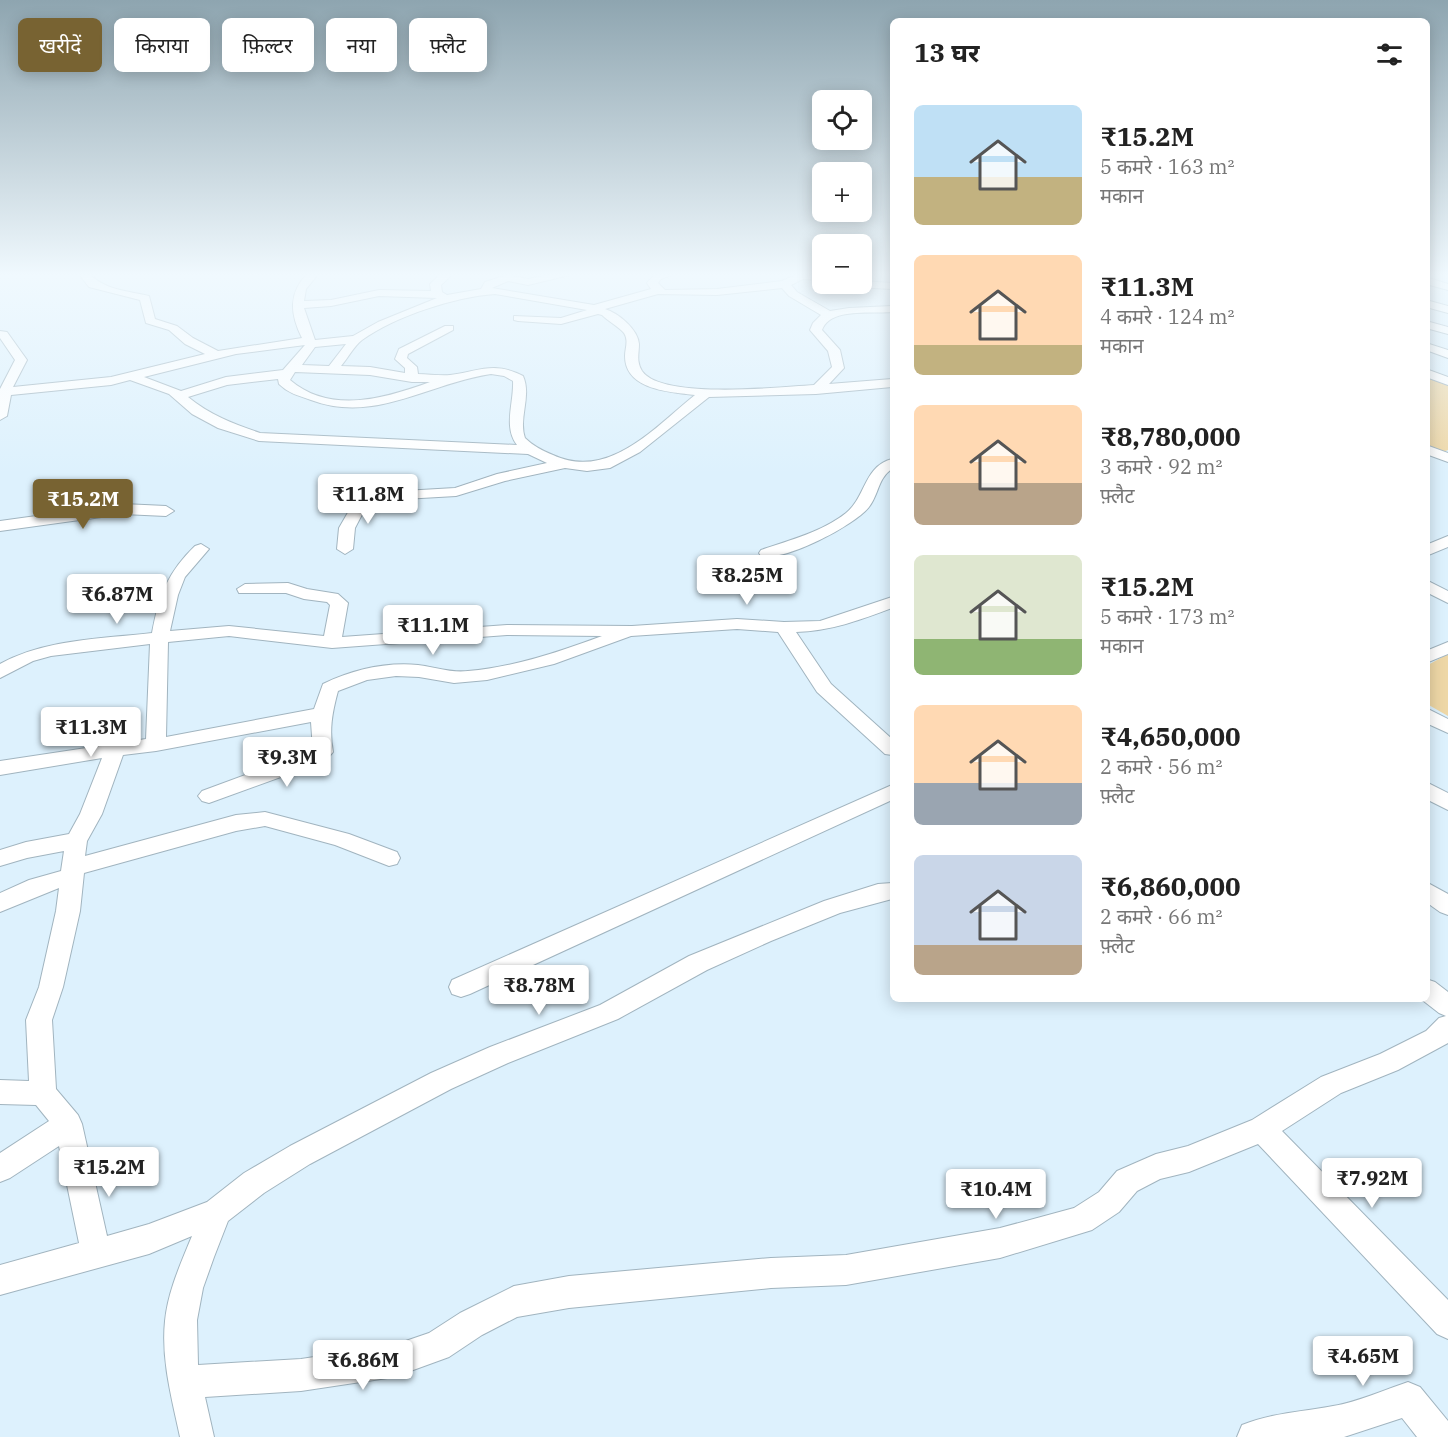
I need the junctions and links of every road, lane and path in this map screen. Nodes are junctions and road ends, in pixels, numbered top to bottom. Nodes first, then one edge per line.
1 (7, 340) edge
2 (188, 340) edge
3 (340, 340) edge
4 (355, 340) edge
5 (426, 340) edge
6 (632, 340) edge
7 (825, 340) edge
8 (310, 342) junction
9 (1430, 347) edge
10 (215, 354) junction
11 (1448, 354) edge
12 (332, 370) junction
13 (290, 371) junction
14 (1430, 374) edge
15 (133, 377) junction
16 (411, 378) junction
17 (454, 378) junction
18 (1448, 381) edge
19 (890, 383) edge
20 (816, 390) junction
21 (5, 392) junction
22 (706, 393) junction
23 (180, 395) junction
24 (0, 416) edge
25 (530, 450) junction
26 (565, 464) junction
27 (890, 464) edge
28 (364, 497) junction
29 (340, 498) dead end
30 (166, 511) dead end
31 (0, 526) edge
32 (1448, 541) edge
33 (1430, 548) edge
34 (201, 549) dead end
35 (345, 549) dead end
36 (767, 553) dead end
37 (1430, 587) edge
38 (245, 589) dead end
39 (1448, 598) edge
40 (890, 603) edge
41 (784, 627) junction
42 (632, 631) junction
43 (161, 637) junction
44 (332, 644) junction
45 (1448, 647) edge
46 (1430, 656) edge
47 (0, 672) edge
48 (322, 714) junction
49 (1430, 716) edge
50 (1448, 727) edge
51 (156, 745) junction
52 (890, 747) edge
53 (115, 749) junction
54 (0, 768) edge
55 (1430, 792) edge
56 (890, 793) edge
57 (209, 796) dead end
58 (1448, 803) edge
59 (76, 841) junction
60 (0, 858) edge
61 (389, 858) dead end
62 (71, 873) junction
63 (890, 891) edge
64 (1430, 893) edge
65 (0, 903) edge
66 (1448, 906) edge
67 (461, 987) dead end
68 (1442, 1003) edge
69 (0, 1092) edge
70 (43, 1093) junction
71 (1262, 1129) junction
72 (72, 1138) junction
73 (0, 1169) edge
74 (217, 1212) junction
75 (96, 1253) junction
76 (0, 1280) edge
77 (1448, 1323) edge
78 (185, 1382) junction
79 (1338, 1430) edge
80 (197, 1437) edge
81 (1254, 1437) edge
82 (1439, 1437) edge

1 - 21 street
2 - 10 street
3 - 8 street
4 - 12 street
5 - 16 street
6 - 22 street
7 - 20 street
8 - 10 street
8 - 13 street
9 - 11 street
10 - 15 street
12 - 13 street
12 - 16 street
13 - 17 street
13 - 23 street
14 - 18 street
15 - 21 street
15 - 23 street
16 - 17 street
17 - 25 street
19 - 20 street
20 - 22 street
21 - 24 street
22 - 26 street
23 - 25 street
25 - 26 street
26 - 28 street
27 - 36 street
28 - 29 street
28 - 35 street
30 - 31 street
32 - 33 street
34 - 43 street
37 - 39 street
38 - 44 street
40 - 41 street
41 - 42 street
41 - 52 street
42 - 44 street
42 - 48 street
43 - 44 street
43 - 47 street
43 - 51 street
45 - 46 street
48 - 51 street
48 - 57 street
49 - 50 street
51 - 53 street
53 - 54 street
53 - 59 street
55 - 58 street
56 - 67 street
59 - 60 street
59 - 62 street
61 - 62 street
62 - 65 street
62 - 70 street
63 - 74 street
64 - 66 street
68 - 71 street
69 - 70 street
70 - 72 street
71 - 77 street
71 - 78 street
72 - 73 street
72 - 75 street
74 - 75 street
74 - 78 street
75 - 76 street
78 - 80 street
79 - 81 street
79 - 82 street

